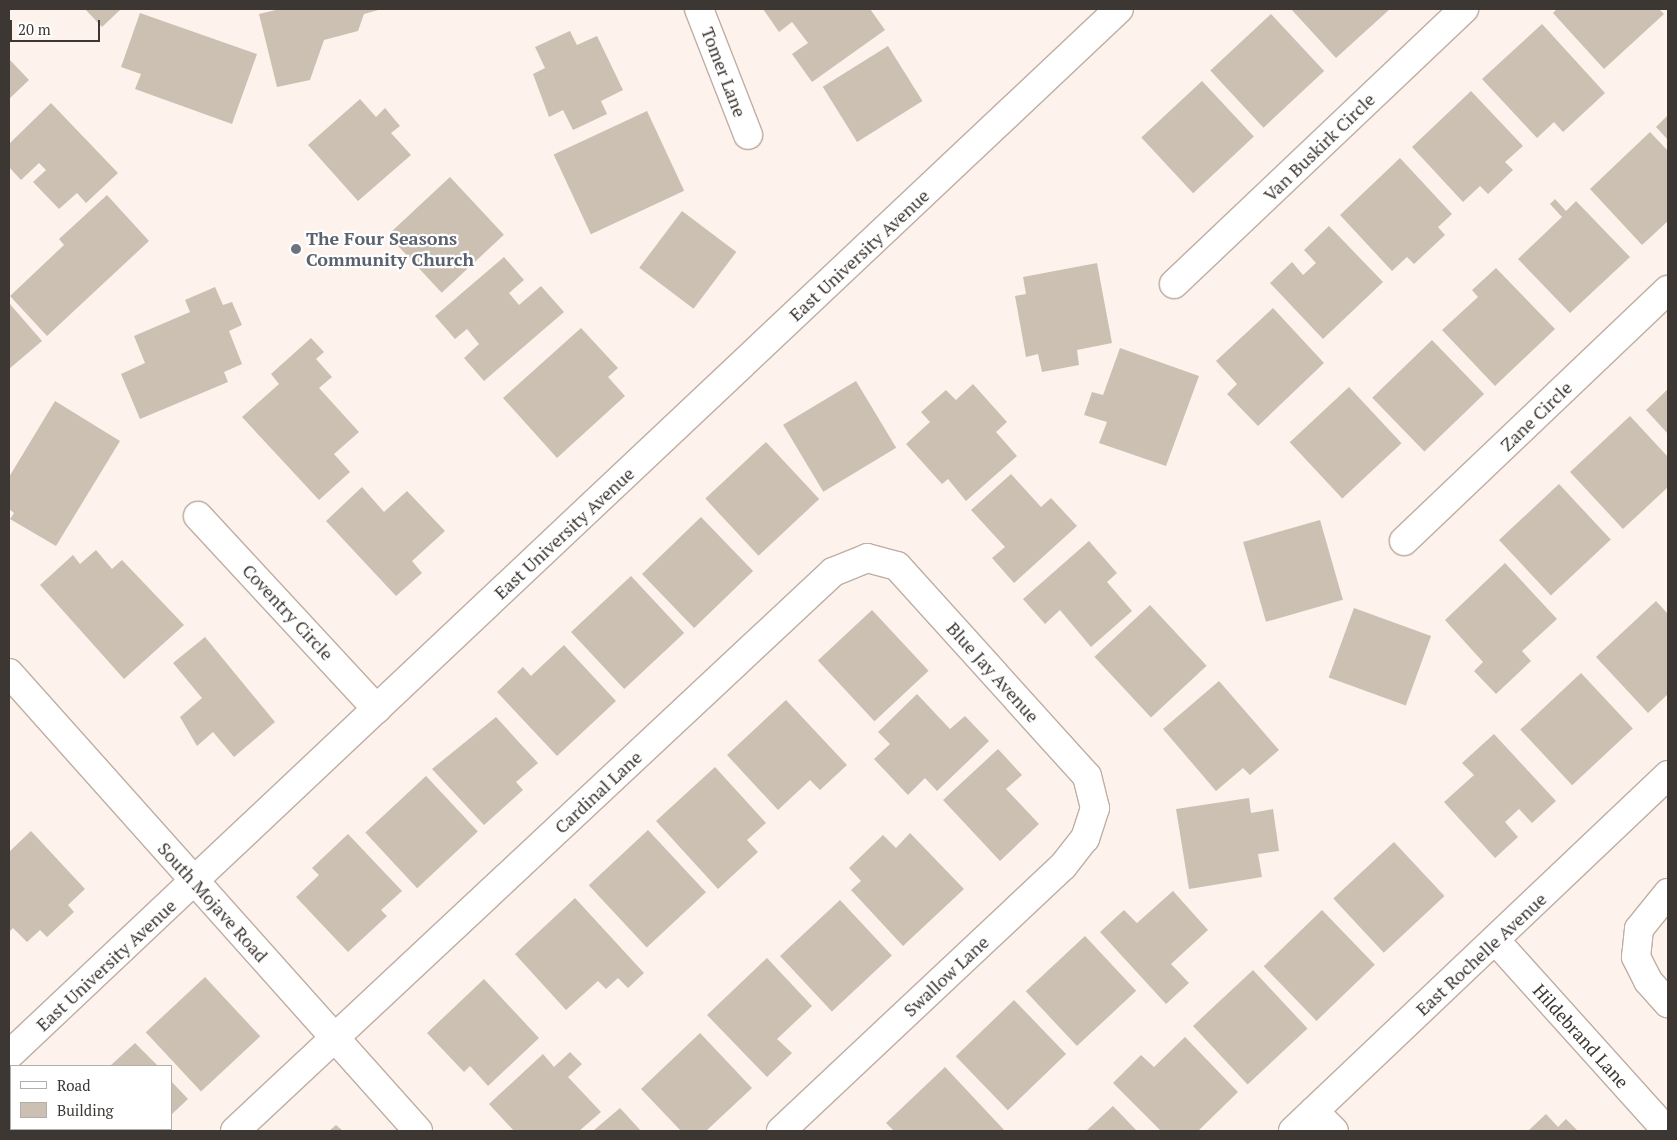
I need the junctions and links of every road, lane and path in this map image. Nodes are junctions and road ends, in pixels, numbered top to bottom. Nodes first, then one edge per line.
1 (699, 9) edge
2 (1119, 9) edge
3 (1464, 9) edge
4 (748, 135) dead end
5 (1174, 284) dead end
6 (1668, 290) edge
7 (198, 516) dead end
8 (1404, 541) dead end
9 (868, 558) joint
10 (9, 672) edge
11 (377, 709) junction
12 (1668, 775) edge
13 (1095, 808) joint
14 (194, 882) junction
15 (1668, 893) edge
16 (1496, 941) junction
17 (1668, 1003) edge
18 (335, 1038) junction
19 (9, 1056) edge
20 (1314, 1111) junction
21 (235, 1131) edge
22 (418, 1131) edge
23 (781, 1131) edge
24 (1292, 1131) edge
25 (1334, 1131) edge
26 (1667, 1131) edge

1 - 4 street, Tomer Lane
2 - 11 street, East University Avenue
3 - 5 street, Van Buskirk Circle
6 - 8 street, Zane Circle
7 - 11 street, Coventry Circle
9 - 13 street, Blue Jay Avenue
9 - 18 street, Cardinal Lane
10 - 14 street, South Mojave Road
11 - 14 street, East University Avenue
12 - 16 street, East Rochelle Avenue
13 - 23 street, Swallow Lane
14 - 18 street, South Mojave Road
14 - 19 street, East University Avenue
15 - 17 street
16 - 20 street, East Rochelle Avenue
16 - 26 street, Hildebrand Lane
18 - 21 street, Cardinal Lane
18 - 22 street, South Mojave Road
20 - 24 street, East Rochelle Avenue
20 - 25 street

